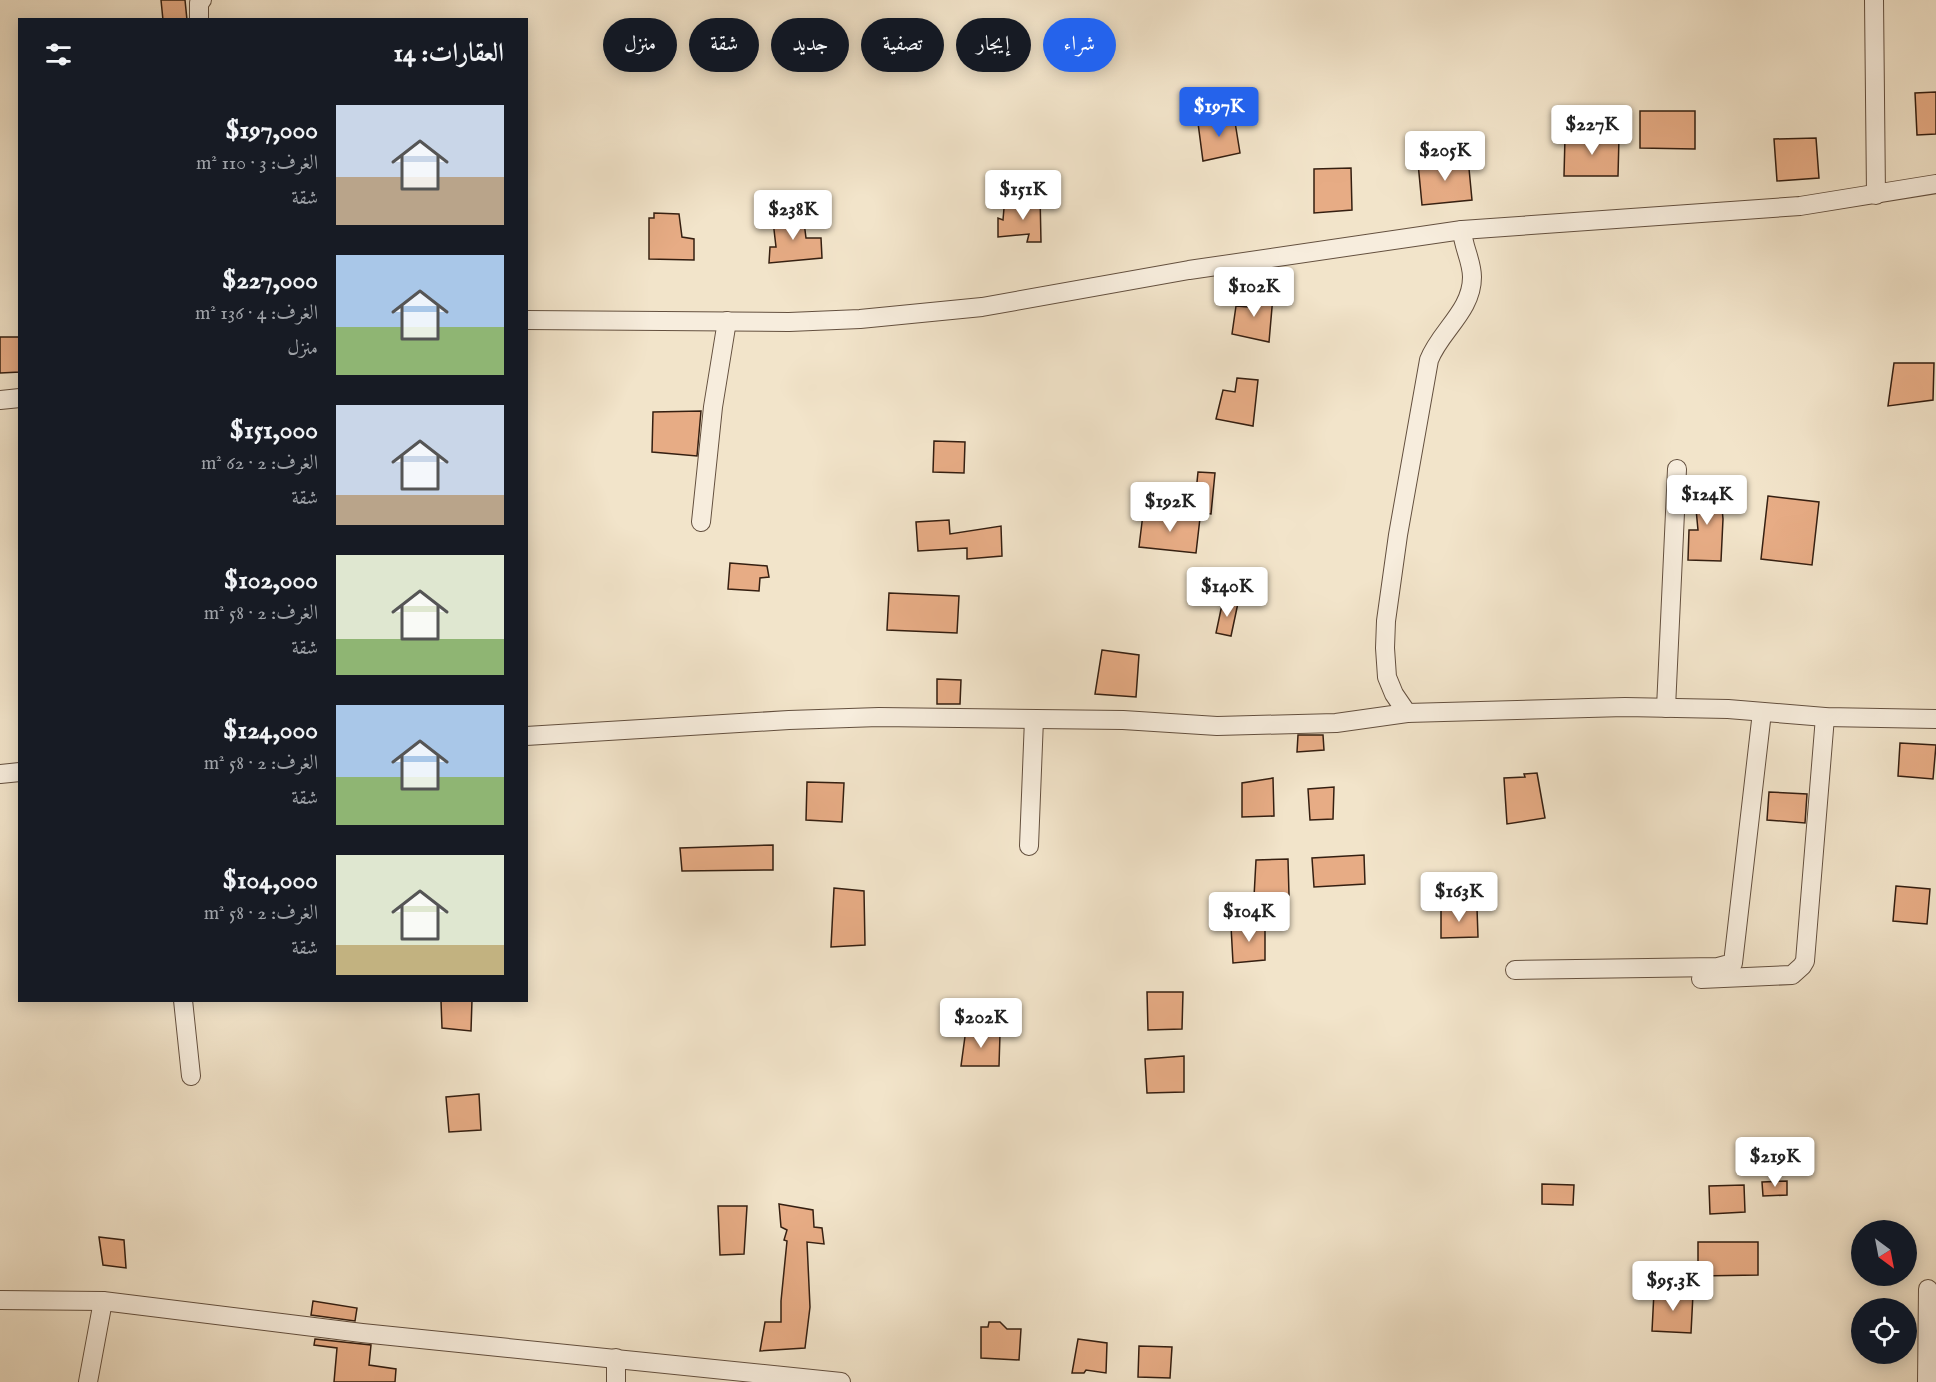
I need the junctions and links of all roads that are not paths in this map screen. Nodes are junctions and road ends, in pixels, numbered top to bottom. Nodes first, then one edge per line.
1 (1874, 0) edge
2 (1936, 184) edge
3 (1876, 195) junction
4 (1462, 231) junction
5 (528, 320) edge
6 (727, 321) junction
7 (18, 398) edge
8 (0, 400) edge
9 (1677, 469) dead end
10 (701, 522) dead end
11 (1666, 708) junction
12 (1762, 712) junction
13 (1407, 713) junction
14 (1826, 717) junction
15 (1034, 719) junction
16 (1936, 719) edge
17 (528, 736) edge
18 (18, 772) edge
19 (0, 774) edge
20 (1029, 846) dead end
21 (1515, 970) dead end
22 (1623, 980) dead end
23 (183, 1002) edge
24 (191, 1076) dead end
25 (1928, 1289) dead end
26 (0, 1300) edge
27 (103, 1301) junction
28 (616, 1359) junction
29 (88, 1382) edge
30 (616, 1382) edge
31 (841, 1382) edge
32 (1927, 1382) edge

1 - 3 street
2 - 3 street
3 - 4 street
4 - 6 street
4 - 13 street
5 - 6 street
6 - 10 street
7 - 8 street
9 - 11 street
11 - 12 street
11 - 13 street
12 - 14 street
12 - 21 street
13 - 15 street
14 - 16 street
14 - 22 street
15 - 17 street
15 - 20 street
18 - 19 street
23 - 24 street
25 - 32 street
26 - 27 street
27 - 28 street
27 - 29 street
28 - 30 street
28 - 31 street

